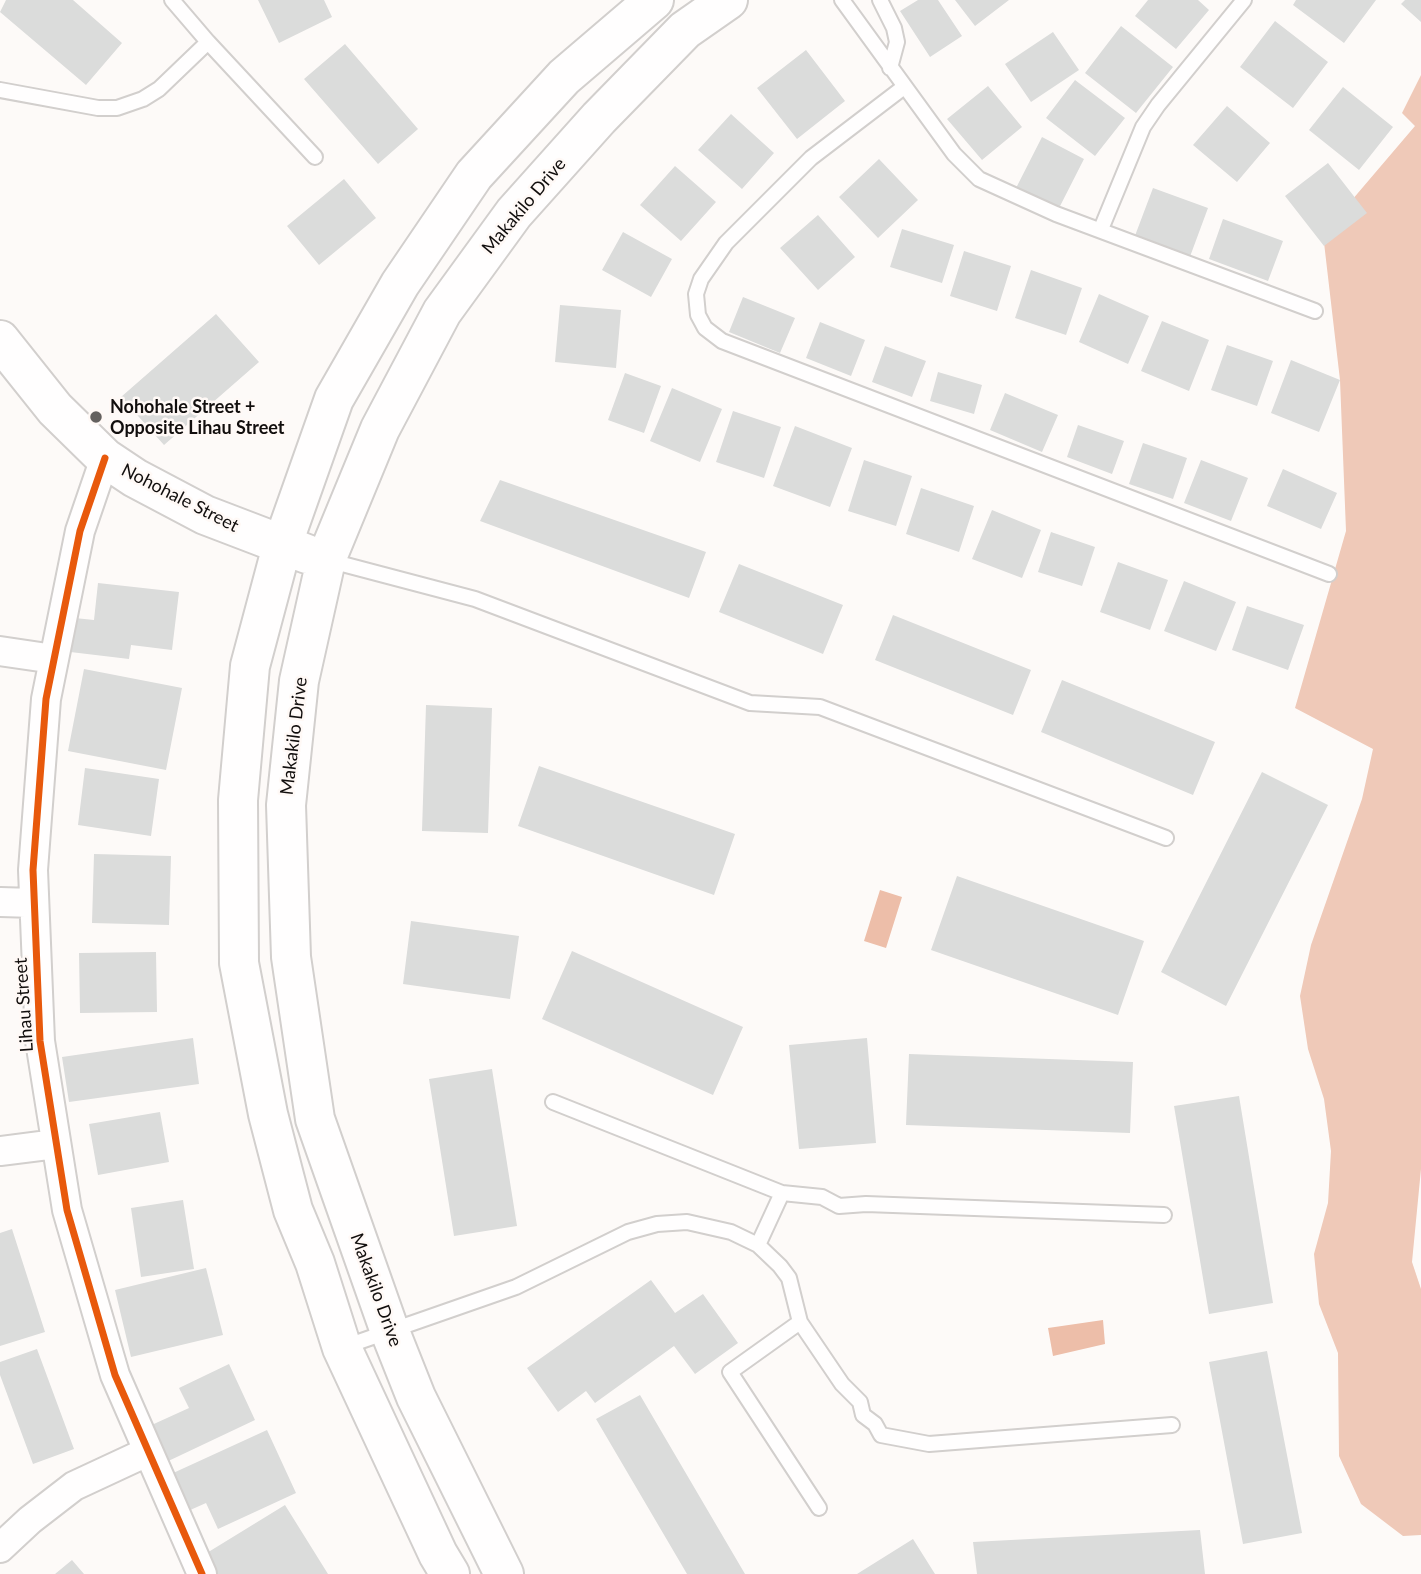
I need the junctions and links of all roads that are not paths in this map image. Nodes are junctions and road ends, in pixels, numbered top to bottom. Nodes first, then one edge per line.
1 (172, 0) edge
2 (654, 0) edge
3 (728, 0) edge
4 (842, 0) edge
5 (880, 0) edge
6 (1244, 0) edge
7 (208, 42) junction
8 (890, 68) junction
9 (904, 88) junction
10 (0, 90) edge
11 (315, 157) dead end
12 (1101, 229) junction
13 (1315, 311) dead end
14 (0, 340) edge
15 (106, 458) junction
16 (282, 546) junction
17 (326, 560) junction
18 (1329, 574) dead end
19 (0, 651) edge
20 (54, 660) junction
21 (1166, 838) dead end
22 (0, 902) edge
23 (34, 903) junction
24 (554, 1102) dead end
25 (57, 1143) junction
26 (0, 1152) edge
27 (782, 1193) junction
28 (1164, 1215) dead end
29 (758, 1245) junction
30 (800, 1322) junction
31 (389, 1329) junction
32 (342, 1348) junction
33 (1172, 1425) dead end
34 (147, 1452) junction
35 (820, 1508) dead end
36 (0, 1548) edge
37 (202, 1574) edge
38 (450, 1574) edge
39 (504, 1574) edge

1 - 7 lane
2 - 16 main road
3 - 17 main road, Makakilo Drive
4 - 8 lane
5 - 8 lane
6 - 12 lane
7 - 10 lane
7 - 11 lane
8 - 9 lane
9 - 12 lane
9 - 18 lane
12 - 13 lane
14 - 15 main road, Nohohale Street
15 - 16 main road, Nohohale Street
15 - 20 street, Lihau Street
16 - 17 main road, Nohohale Street
16 - 32 main road
17 - 21 lane
17 - 31 main road, Makakilo Drive
19 - 20 street
20 - 23 street, Lihau Street
22 - 23 street
23 - 25 street, Lihau Street
24 - 27 lane
25 - 26 street
25 - 34 street, Lihau Street
27 - 28 lane
27 - 29 lane
29 - 30 lane
29 - 31 lane
30 - 33 lane
30 - 35 lane
31 - 32 lane
31 - 39 main road, Makakilo Drive
32 - 38 main road
34 - 36 street
34 - 37 street, Lihau Street

